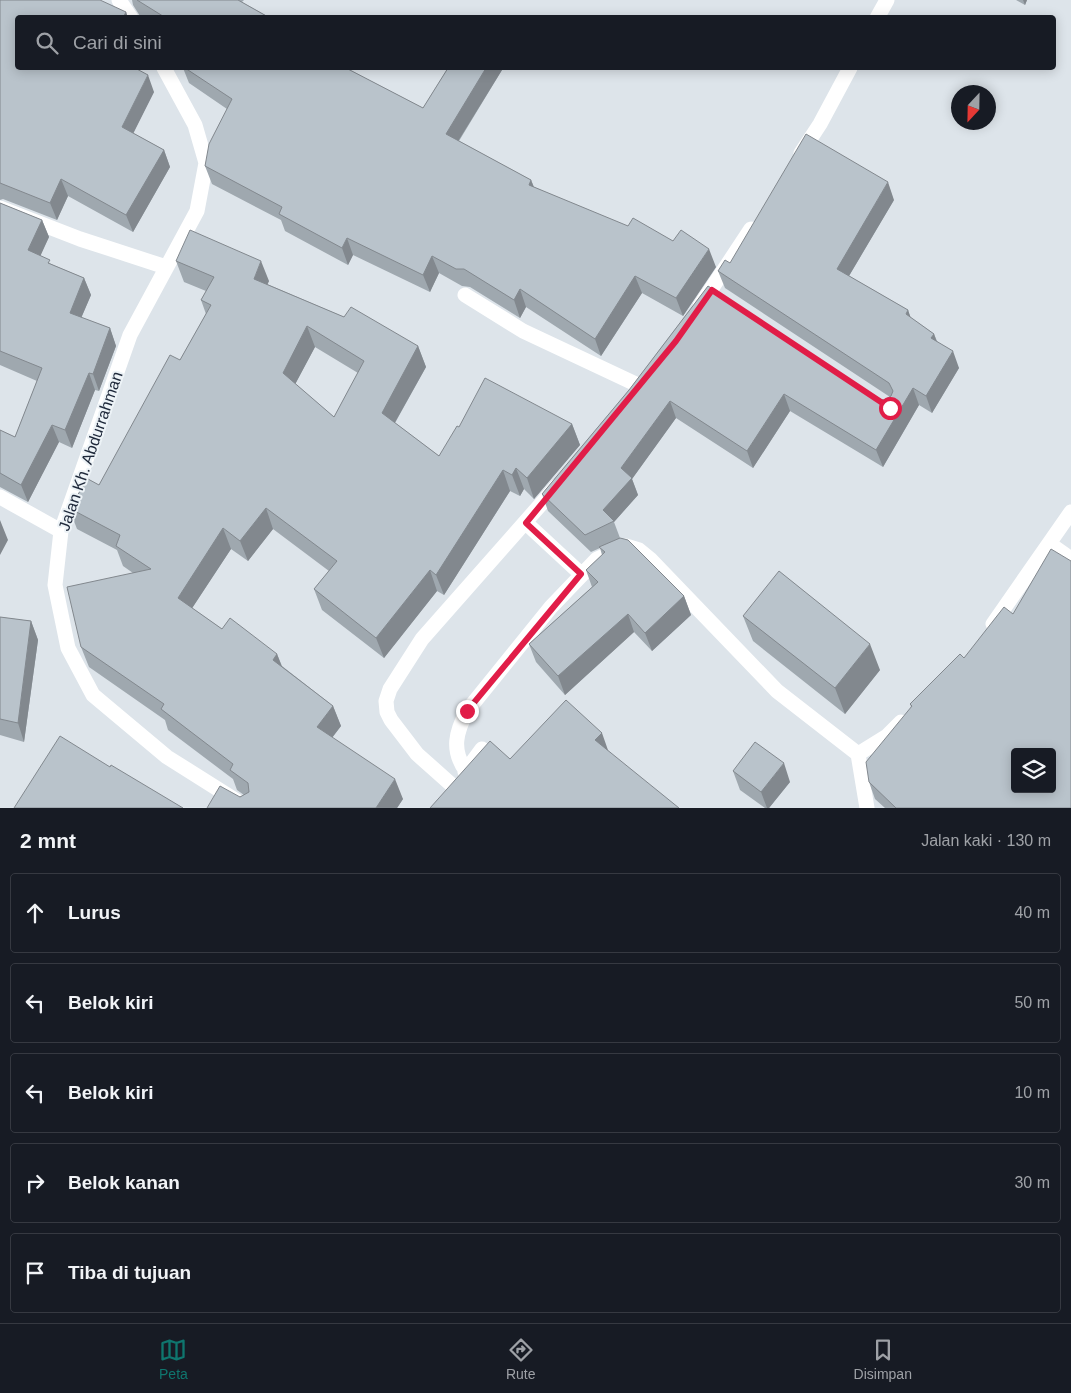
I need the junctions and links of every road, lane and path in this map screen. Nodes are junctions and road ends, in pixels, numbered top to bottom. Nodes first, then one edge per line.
1 (119, 0) edge
2 (887, 0) edge
3 (129, 15) edge
4 (879, 15) edge
5 (165, 70) edge
6 (849, 70) edge
7 (793, 165) edge
8 (0, 208) edge
9 (760, 215) edge
10 (166, 267) junction
11 (712, 290) junction
12 (464, 295) dead end
13 (728, 300) edge
14 (691, 319) edge
15 (652, 371) edge
16 (640, 386) junction
17 (627, 402) edge
18 (564, 478) edge
19 (0, 497) edge
20 (1071, 512) edge
21 (526, 523) junction
22 (61, 531) junction
23 (1050, 544) junction
24 (1071, 559) edge
25 (581, 574) junction
26 (983, 637) edge
27 (915, 708) edge
28 (482, 749) edge
29 (858, 754) junction
30 (466, 771) junction
31 (454, 787) junction
32 (222, 792) junction
33 (444, 801) edge
34 (212, 808) edge
35 (248, 808) edge
36 (867, 808) edge

1 - 3 street
2 - 4 street
5 - 10 street, Jalan Kh. Abdurrahman
6 - 7 street
8 - 10 street
9 - 11 street
10 - 22 street, Jalan Kh. Abdurrahman
11 - 13 street
11 - 14 street
12 - 16 street
15 - 16 street
16 - 17 street
18 - 21 street
19 - 22 street
20 - 23 street
21 - 25 street
21 - 31 street
22 - 32 street, Jalan Kh. Abdurrahman
23 - 24 street
23 - 26 street
25 - 29 street
25 - 30 street
27 - 29 street
28 - 30 street
29 - 36 street
30 - 31 street
31 - 33 street
32 - 34 street
32 - 35 street, Jalan Kh. Abdurrahman

